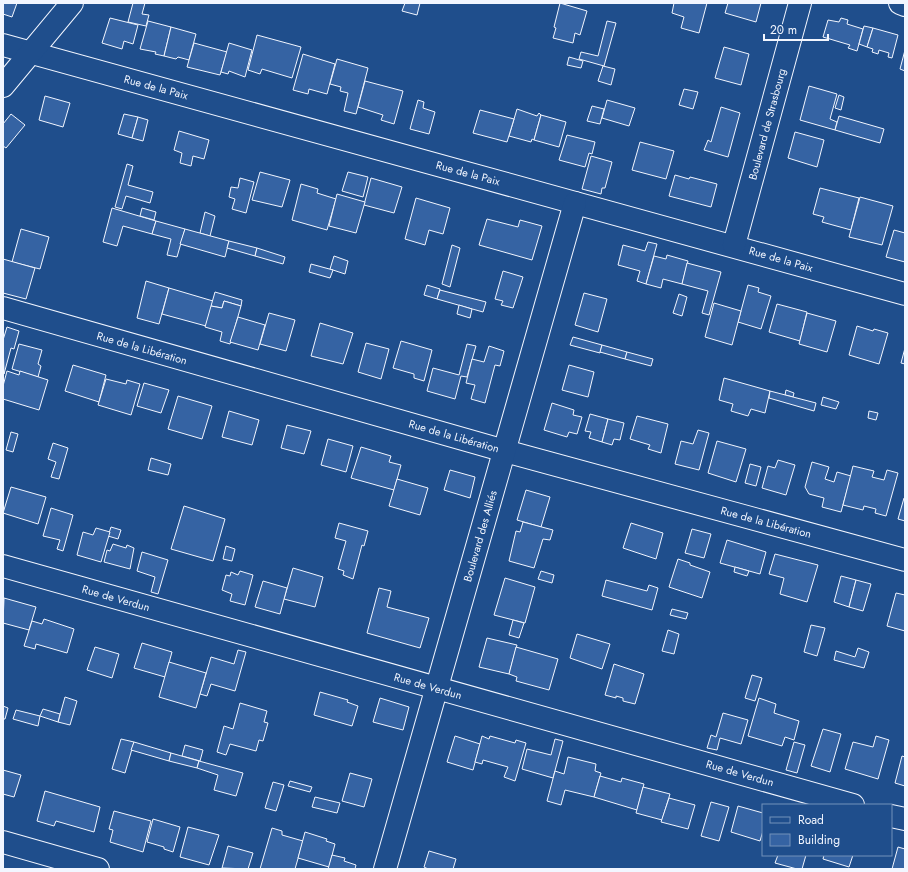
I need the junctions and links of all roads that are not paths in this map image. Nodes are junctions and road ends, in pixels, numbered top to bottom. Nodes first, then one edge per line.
1 (72, 3) edge
2 (800, 3) edge
3 (900, 3) edge
4 (905, 4) edge
5 (3, 44) edge
6 (31, 53) junction
7 (3, 86) edge
8 (575, 203) junction
9 (734, 245) junction
10 (905, 294) edge
11 (3, 308) edge
12 (505, 450) junction
13 (905, 560) edge
14 (3, 566) edge
15 (436, 688) junction
16 (849, 804) edge
17 (892, 816) edge
18 (905, 820) edge
19 (3, 842) edge
20 (98, 869) edge
21 (385, 869) edge

1 - 6 street
2 - 9 street, Boulevard de Strasbourg
3 - 4 street
5 - 6 street, Rue de la Paix
6 - 7 street
6 - 8 street, Rue de la Paix
8 - 9 street, Rue de la Paix
8 - 12 street, Boulevard des Alliés
9 - 10 street, Rue de la Paix
11 - 12 street, Rue de la Libération
12 - 13 street, Rue de la Libération
12 - 15 street, Boulevard des Alliés
14 - 15 street, Rue de Verdun
15 - 16 street, Rue de Verdun
15 - 21 street, Boulevard des Alliés
17 - 18 street
19 - 20 street

